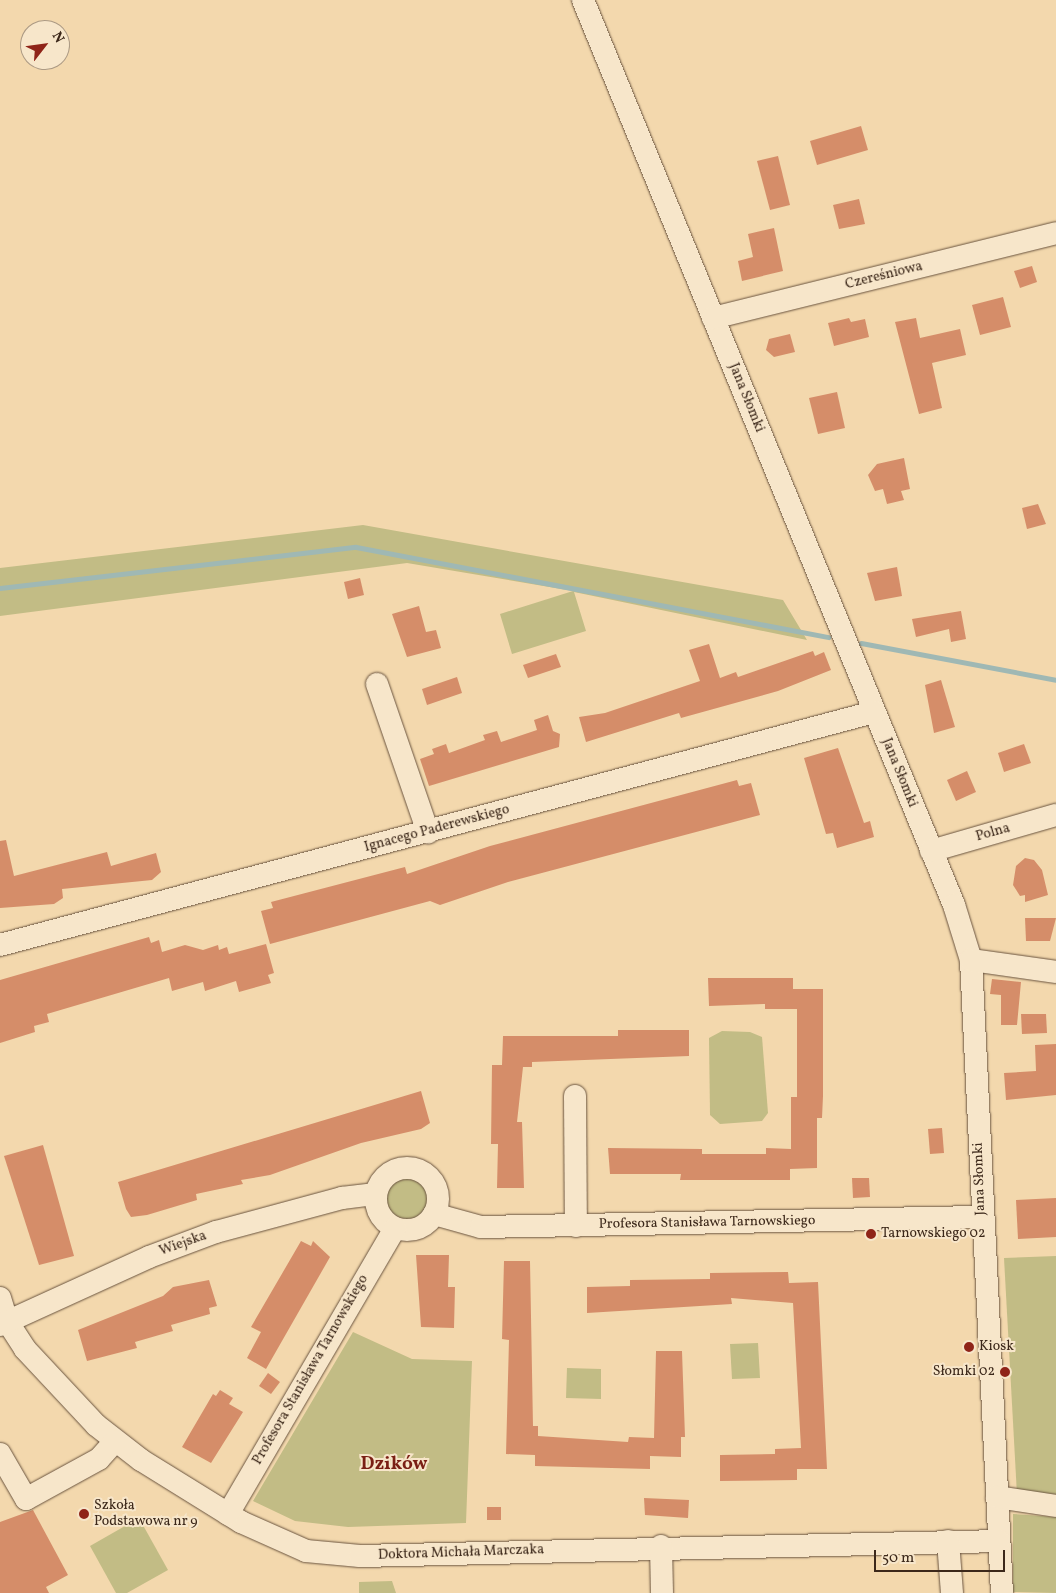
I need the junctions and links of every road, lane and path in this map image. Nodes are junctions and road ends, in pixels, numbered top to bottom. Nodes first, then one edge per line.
1 (584, 0) edge
2 (1056, 233) edge
3 (713, 318) junction
4 (377, 684) dead end
5 (874, 712) junction
6 (1056, 815) edge
7 (428, 832) junction
8 (931, 851) junction
9 (0, 945) edge
10 (971, 960) junction
11 (1056, 972) edge
12 (575, 1096) dead end
13 (376, 1194) junction
14 (436, 1210) junction
15 (981, 1217) junction
16 (576, 1226) junction
17 (395, 1228) junction
18 (0, 1298) edge
19 (3, 1323) edge
20 (115, 1441) junction
21 (0, 1454) edge
22 (997, 1497) junction
23 (1056, 1506) edge
24 (228, 1514) junction
25 (948, 1541) junction
26 (999, 1541) junction
27 (661, 1546) junction
28 (662, 1593) edge
29 (952, 1593) edge
30 (1002, 1593) edge

1 - 3 street, Jana Słomki
2 - 3 street, Czereśniowa
3 - 5 street, Jana Słomki
4 - 7 street
5 - 7 street, Ignacego Paderewskiego
5 - 8 street, Jana Słomki
6 - 8 street, Polna
7 - 9 street, Ignacego Paderewskiego
8 - 10 street, Jana Słomki
10 - 11 street
10 - 15 street, Jana Słomki
12 - 16 street
13 - 14 street
13 - 17 street
13 - 19 street, Wiejska
14 - 16 street, Profesora Stanisława Tarnowskiego
14 - 17 street
15 - 16 street, Profesora Stanisława Tarnowskiego
15 - 22 street, Jana Słomki
17 - 24 street, Profesora Stanisława Tarnowskiego
18 - 19 street
19 - 20 street, Doktora Michała Marczaka
20 - 21 street
20 - 24 street, Doktora Michała Marczaka
22 - 23 street
22 - 26 street, Jana Słomki
24 - 27 street, Doktora Michała Marczaka
25 - 26 street, Doktora Michała Marczaka
25 - 27 street, Doktora Michała Marczaka
25 - 29 street
26 - 30 street, Jana Słomki
27 - 28 street

